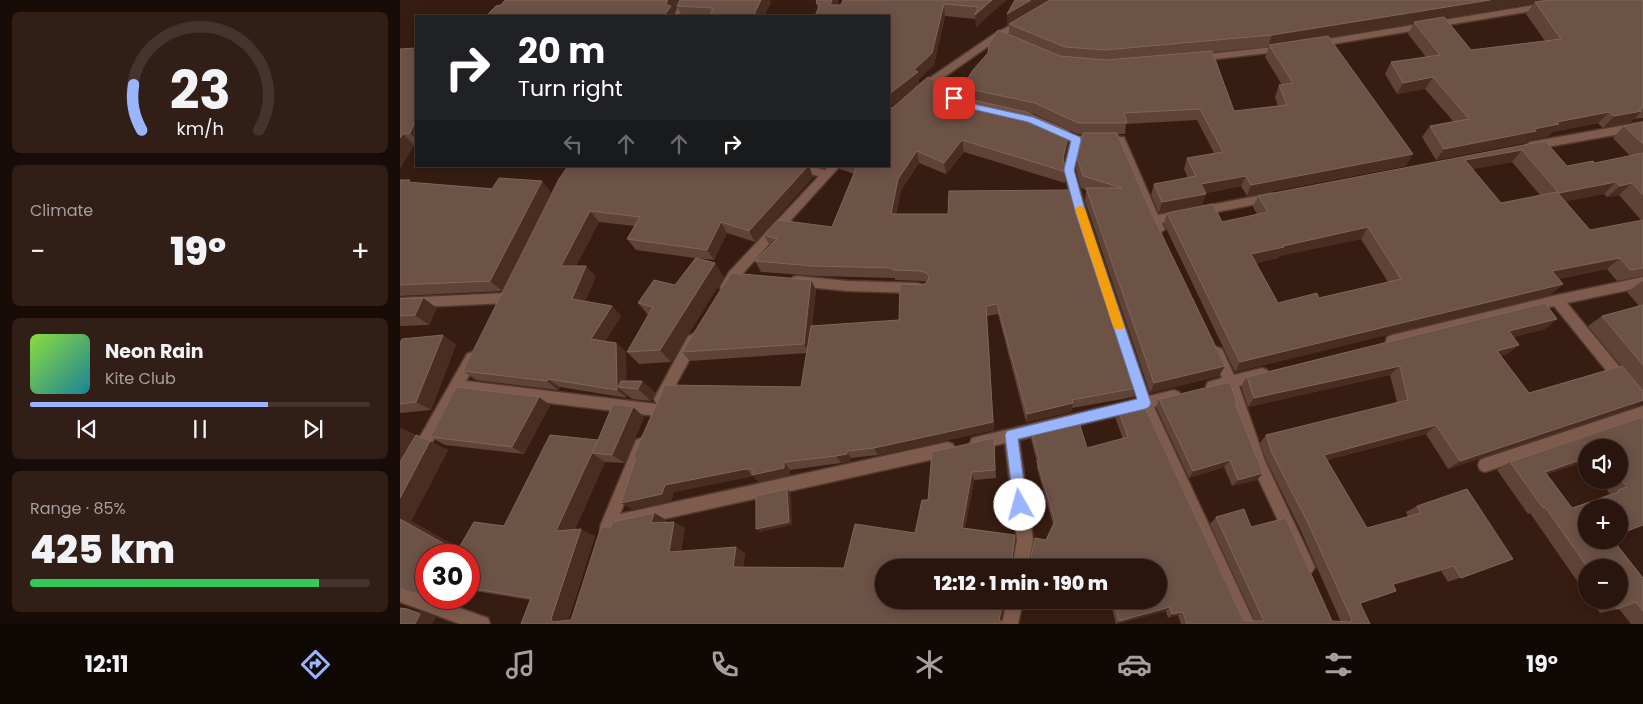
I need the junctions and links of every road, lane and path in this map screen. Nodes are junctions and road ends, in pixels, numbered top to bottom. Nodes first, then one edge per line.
1 (685, 0) edge
2 (1554, 5) edge
3 (678, 15) edge
4 (1036, 15) edge
5 (1191, 59) edge
6 (907, 99) edge
7 (1046, 126) edge
8 (1643, 126) edge
9 (1076, 140) junction
10 (1520, 148) edge
11 (800, 167) edge
12 (831, 170) edge
13 (1279, 195) edge
14 (1154, 220) junction
15 (1163, 238) edge
16 (732, 276) junction
17 (752, 277) edge
18 (780, 280) edge
19 (1643, 282) edge
20 (922, 288) edge
21 (718, 299) edge
22 (1557, 300) junction
23 (400, 303) edge
24 (498, 314) edge
25 (699, 330) edge
26 (1210, 337) edge
27 (479, 346) edge
28 (1375, 346) edge
29 (1279, 370) edge
30 (1231, 382) junction
31 (456, 386) junction
32 (1202, 389) edge
33 (1183, 394) edge
34 (1637, 399) edge
35 (1145, 403) junction
36 (1643, 412) edge
37 (1011, 435) junction
38 (644, 436) edge
39 (414, 462) edge
40 (1485, 464) edge
41 (608, 524) junction
42 (602, 542) edge
43 (1022, 559) edge
44 (1313, 580) edge
45 (400, 594) edge
46 (1012, 609) edge
47 (482, 624) edge
48 (1010, 624) edge
49 (1247, 624) edge

1 - 3 street
2 - 5 street
4 - 6 street
7 - 9 street
8 - 10 street
9 - 14 street
9 - 35 street
11 - 12 street
12 - 16 street
13 - 14 street
14 - 15 street
16 - 17 street
16 - 21 street
18 - 20 street
19 - 22 street
22 - 28 street
22 - 34 street
23 - 24 street
25 - 31 street
26 - 30 street
27 - 31 street
29 - 30 street
30 - 32 street
30 - 44 street
31 - 39 street
33 - 35 street
35 - 37 street
35 - 49 street
36 - 40 street
37 - 41 street
37 - 43 street
38 - 41 street
41 - 42 street
45 - 47 street
46 - 48 street

